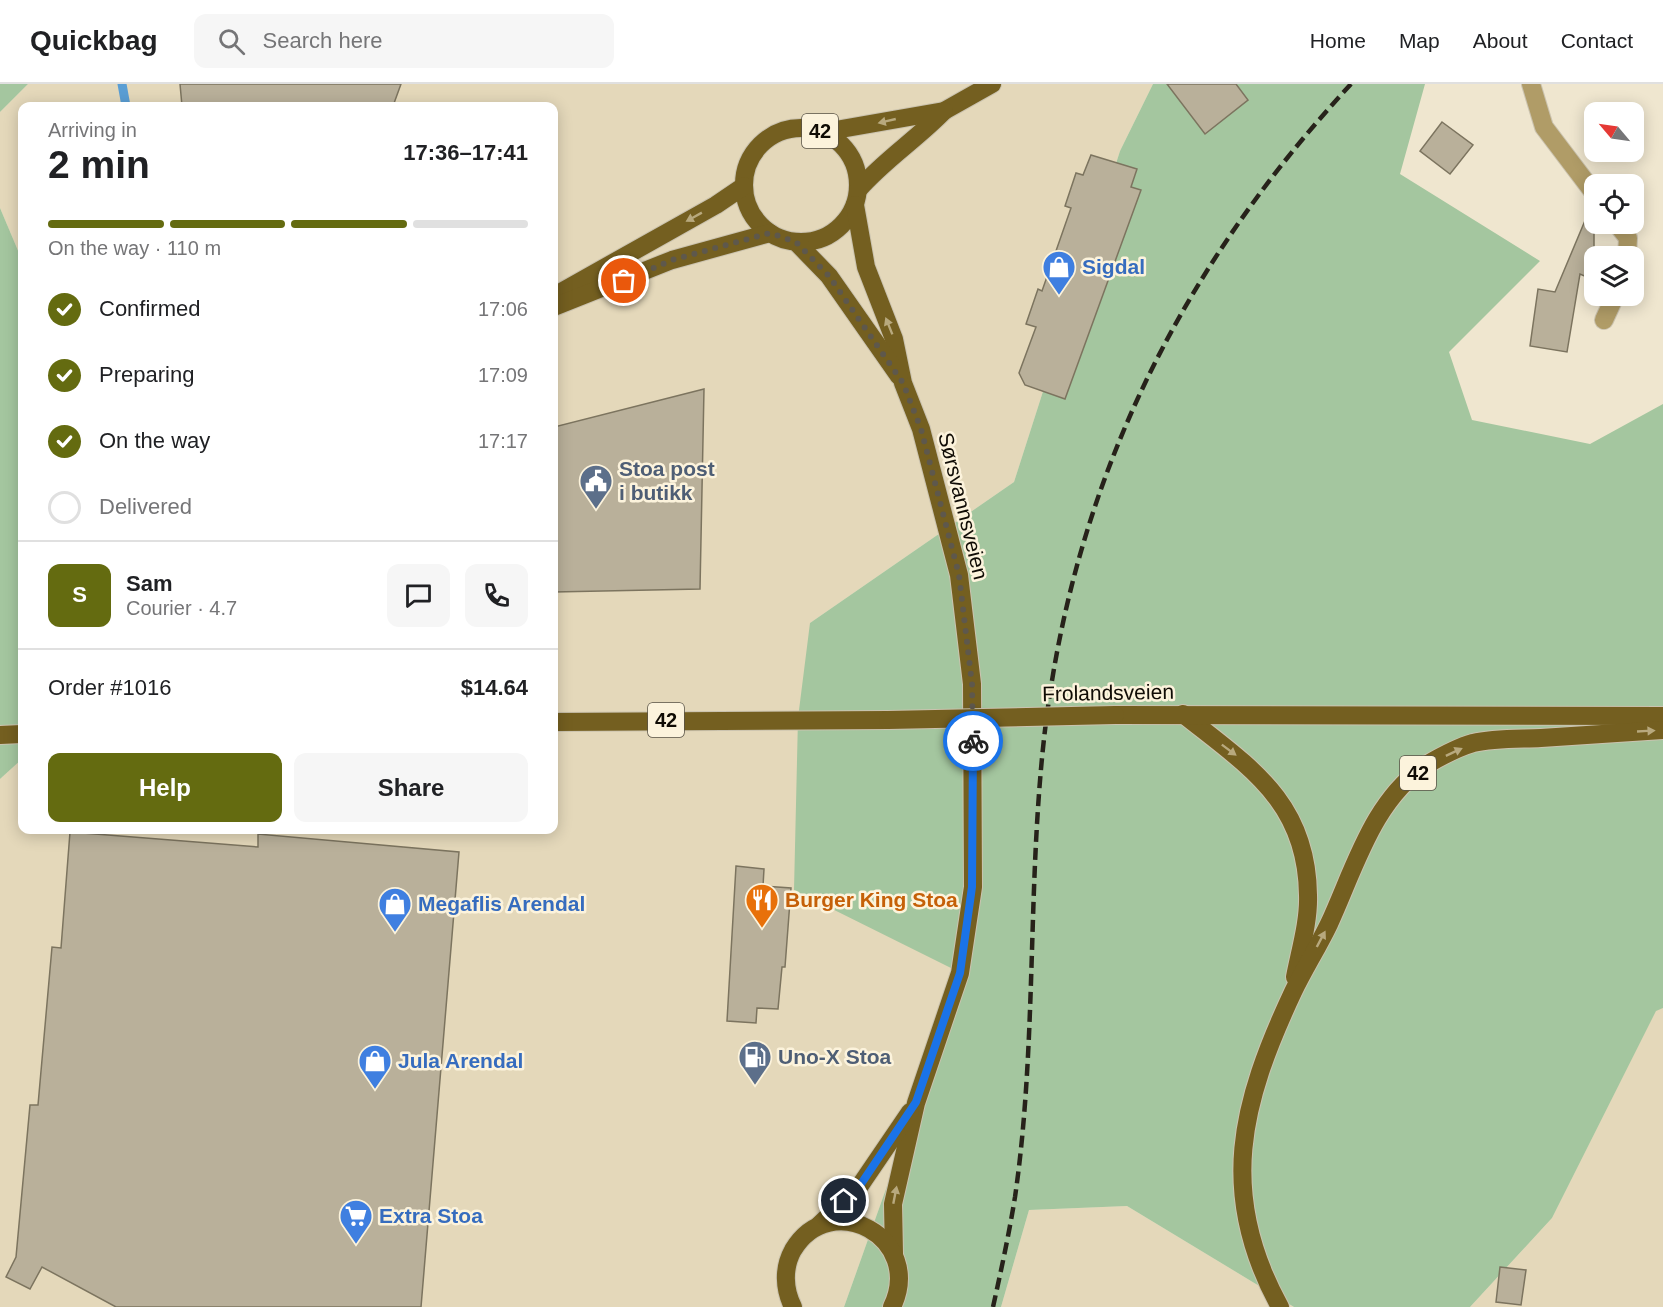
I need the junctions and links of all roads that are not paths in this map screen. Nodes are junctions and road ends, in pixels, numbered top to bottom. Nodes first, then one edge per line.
1 (992, 84) edge
2 (1531, 84) edge
3 (944, 111) junction
4 (824, 132) junction
5 (1584, 180) edge
6 (744, 186) junction
7 (856, 197) junction
8 (770, 233) junction
9 (796, 242) junction
10 (558, 294) edge
11 (558, 305) edge
12 (1610, 306) edge
13 (1604, 320) dead end
14 (903, 383) junction
15 (1183, 714) junction
16 (1663, 716) edge
17 (558, 722) edge
18 (1663, 730) edge
19 (18, 734) edge
20 (0, 735) edge
21 (1293, 991) junction
22 (916, 1102) junction
23 (816, 1228) junction
24 (894, 1254) junction
25 (793, 1307) edge
26 (892, 1307) edge
27 (1280, 1307) edge

1 - 3 main road, 42
2 - 5 street
3 -> 4 main road, 42
3 - 7 main road, 42
4 - 6 main road, 42
4 - 7 main road, 42
6 - 8 main road
6 -> 10 main road
7 - 9 main road, 42
14 -> 7 main road, Sørsvannsveien / 42
8 - 9 main road, 42
8 - 11 main road
9 - 14 main road, Sørsvannsveien / 42
12 - 13 street
14 - 22 main road, Sørsvannsveien / 42
15 - 16 main road, Frolandsveien / 42
15 - 17 main road, Frolandsveien / 42, bridge
15 -> 21 main road, 42
21 -> 18 main road, 42
19 - 20 main road
21 - 27 main road, 42
22 - 23 main road, Sørsvannsveien / 42
24 -> 22 main road, Sørsvannsveien / 42
23 - 24 main road
23 - 25 main road, 42
24 - 26 main road, 42

